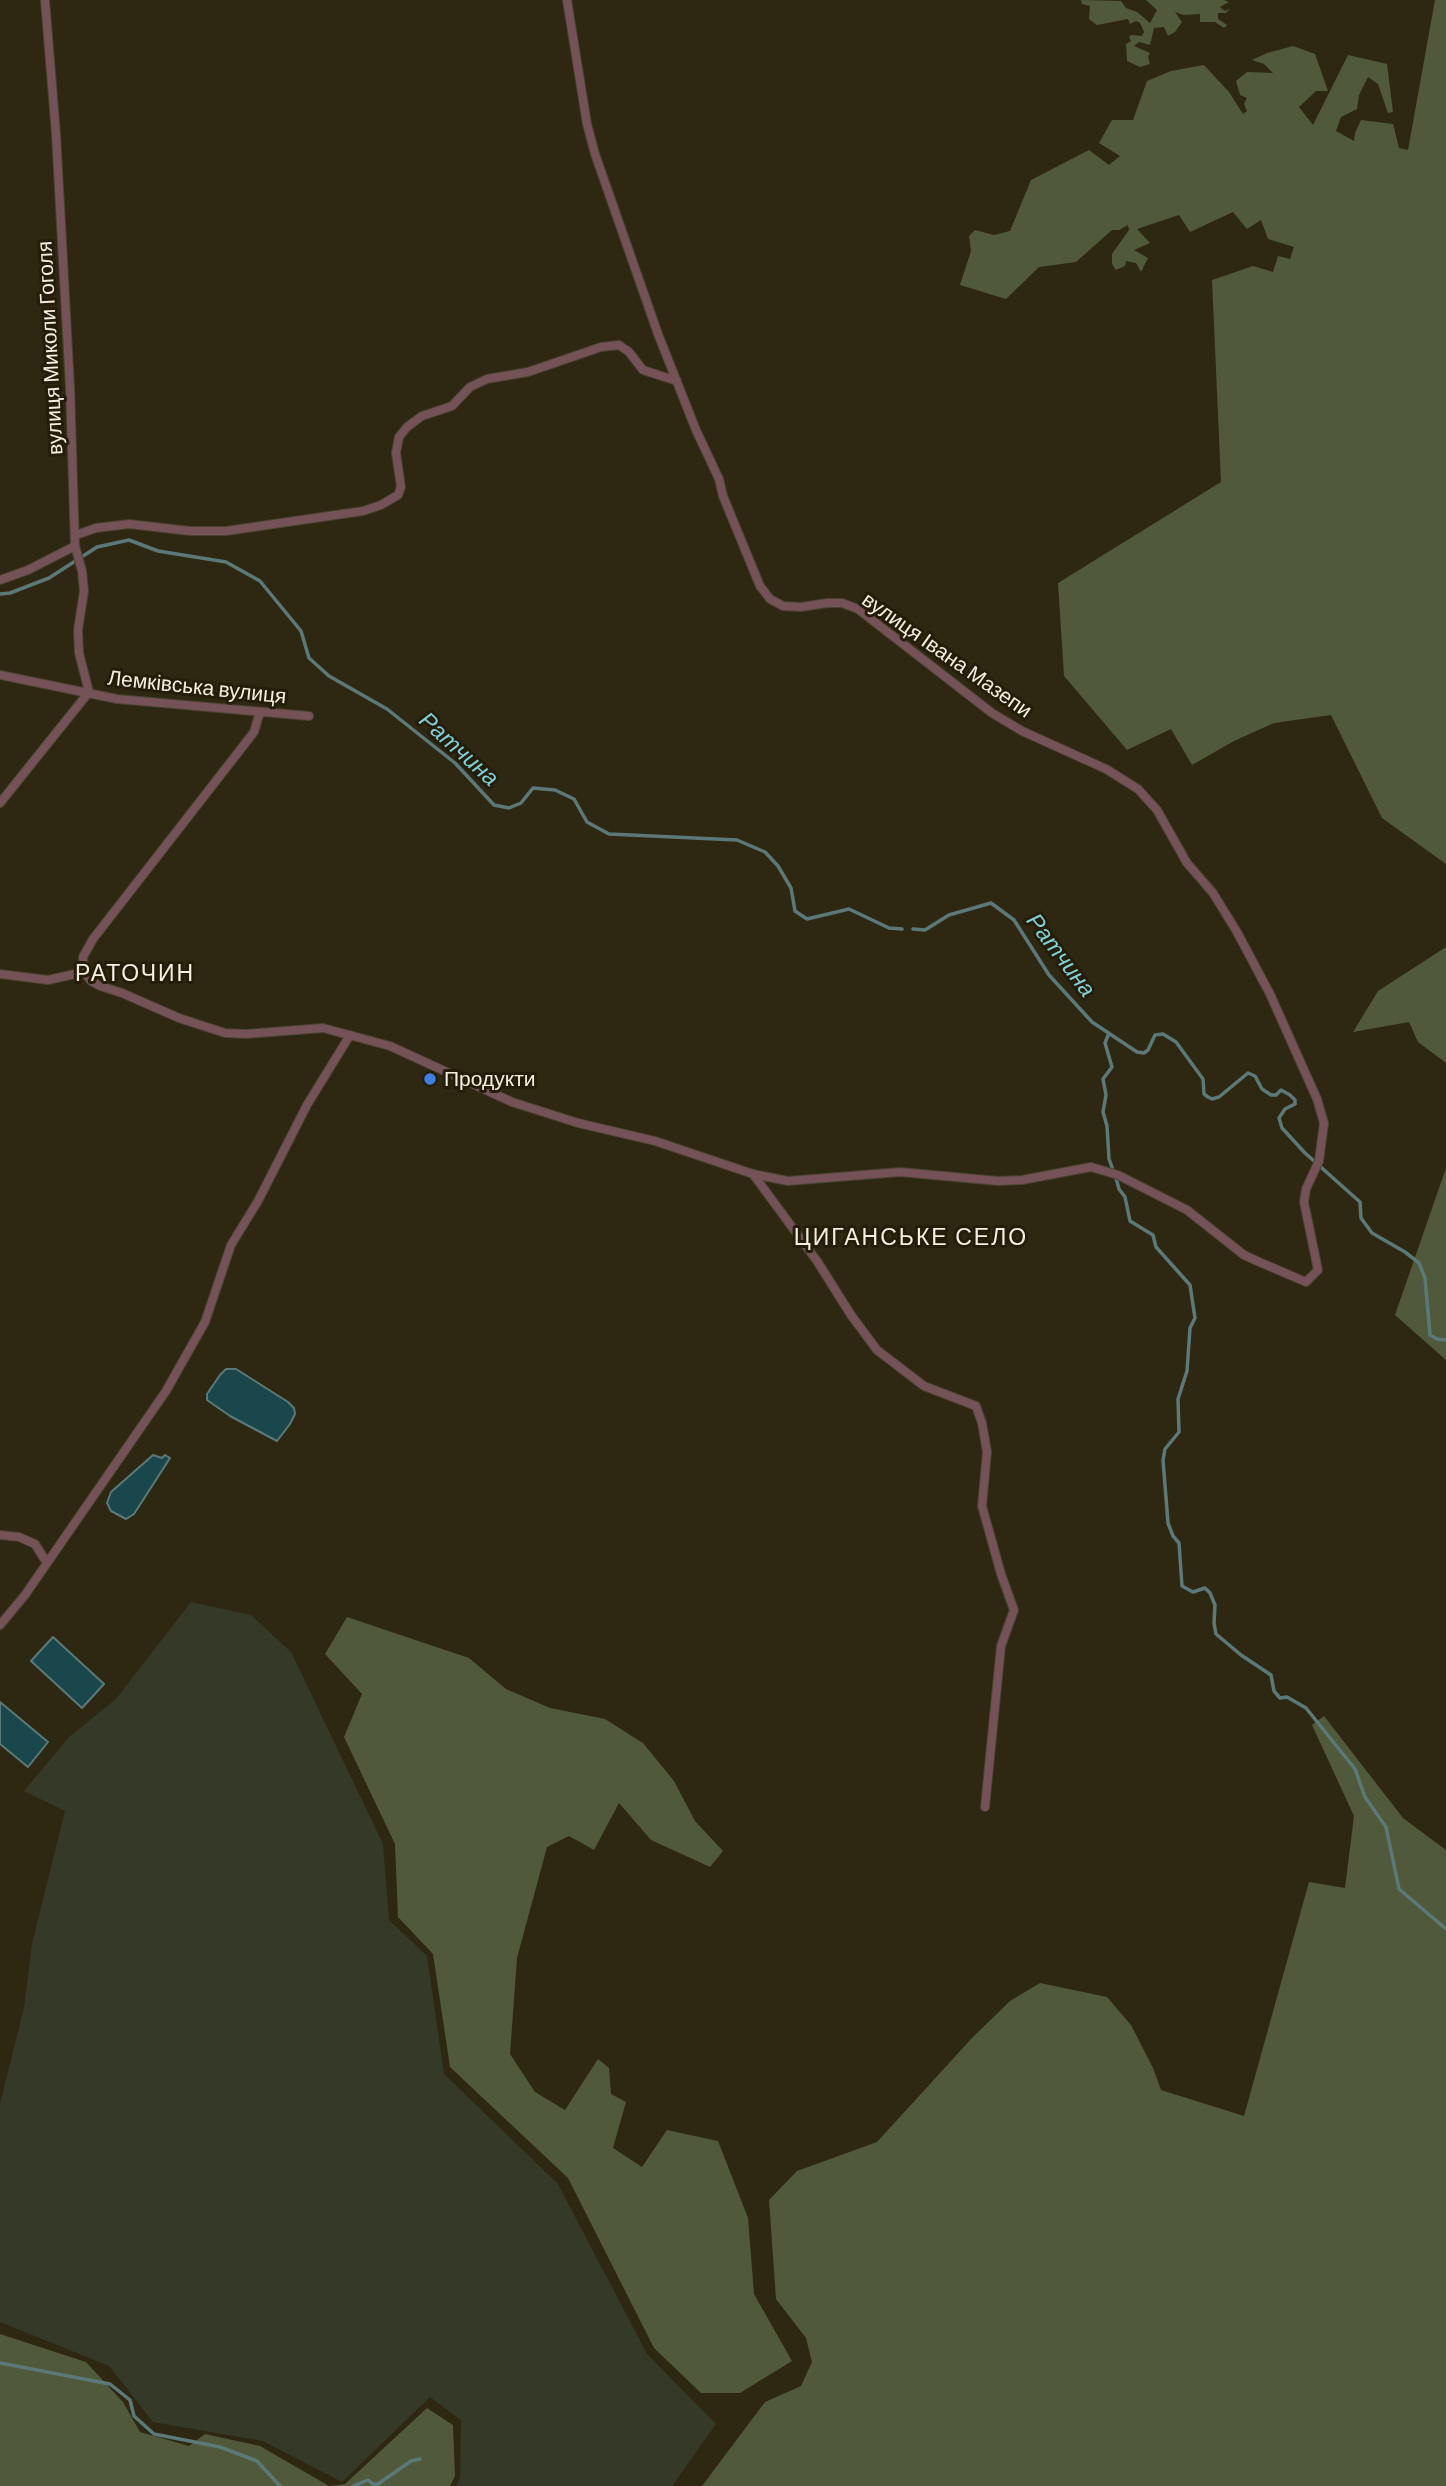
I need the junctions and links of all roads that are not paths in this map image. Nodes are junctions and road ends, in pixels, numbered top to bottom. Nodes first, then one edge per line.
1 (45, 0) edge
2 (567, 0) edge
3 (677, 381) junction
4 (76, 535) junction
5 (75, 546) junction
6 (0, 580) edge
7 (0, 675) edge
8 (89, 692) junction
9 (260, 712) junction
10 (309, 716) dead end
11 (0, 803) edge
12 (84, 972) junction
13 (0, 974) edge
14 (350, 1035) junction
15 (753, 1174) junction
16 (0, 1535) edge
17 (47, 1563) junction
18 (0, 1625) edge
19 (985, 1807) dead end

1 - 4 street, вулиця Миколи Гоголя
2 - 3 street, вулиця Івана Мазепи
3 - 4 street
3 - 15 street, вулиця Івана Мазепи
4 - 5 street, вулиця Миколи Гоголя
5 - 6 street
5 - 8 street, вулиця Миколи Гоголя
7 - 8 street, Лемківська вулиця
8 - 9 street, Лемківська вулиця
8 - 11 street
9 - 10 street, Лемківська вулиця
9 - 12 street
12 - 13 street
12 - 14 street
14 - 15 street
14 - 17 street
15 - 19 street
16 - 17 street
17 - 18 street

